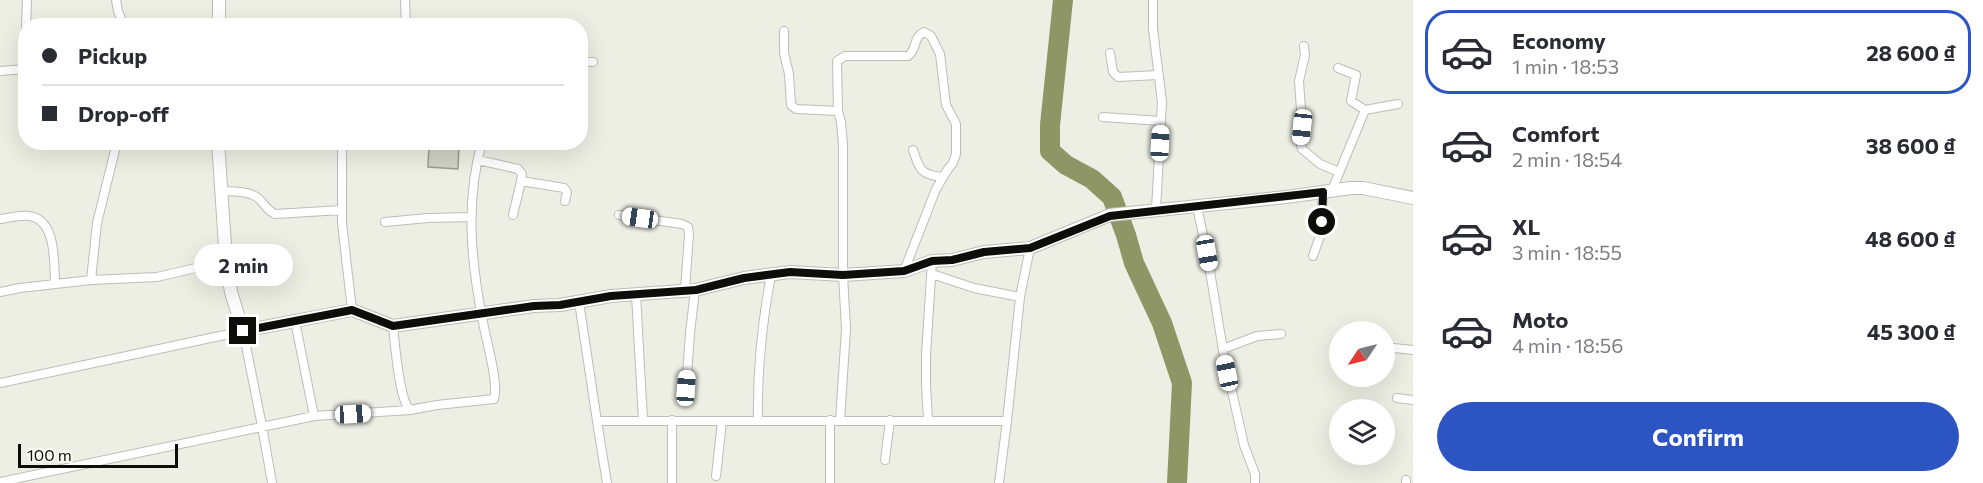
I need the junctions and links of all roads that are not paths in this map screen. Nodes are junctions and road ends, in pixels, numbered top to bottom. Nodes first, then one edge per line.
1 (27, 0) edge
2 (116, 0) edge
3 (219, 0) edge
4 (405, 0) edge
5 (1153, 0) edge
6 (27, 18) edge
7 (121, 18) edge
8 (219, 18) edge
9 (406, 18) edge
10 (784, 31) dead end
11 (1304, 46) dead end
12 (1110, 53) dead end
13 (588, 62) edge
14 (593, 62) dead end
15 (1338, 68) dead end
16 (18, 70) edge
17 (0, 71) edge
18 (1158, 75) junction
19 (1398, 104) dead end
20 (1365, 110) junction
21 (838, 111) junction
22 (1103, 117) dead end
23 (1161, 121) junction
24 (115, 150) edge
25 (218, 150) edge
26 (342, 150) edge
27 (480, 150) edge
28 (913, 150) dead end
29 (478, 160) junction
30 (1339, 172) junction
31 (942, 177) junction
32 (521, 181) junction
33 (220, 191) junction
34 (1327, 191) junction
35 (1413, 198) edge
36 (565, 201) dead end
37 (1197, 207) junction
38 (1156, 209) junction
39 (342, 210) junction
40 (619, 215) dead end
41 (513, 216) dead end
42 (471, 217) junction
43 (0, 219) edge
44 (385, 222) dead end
45 (1030, 248) junction
46 (1313, 256) dead end
47 (225, 261) junction
48 (932, 267) junction
49 (904, 271) junction
50 (771, 275) junction
51 (843, 275) junction
52 (91, 280) junction
53 (55, 284) junction
54 (690, 290) junction
55 (0, 292) edge
56 (636, 295) junction
57 (1020, 297) junction
58 (579, 302) junction
59 (352, 310) junction
60 (481, 315) junction
61 (295, 321) junction
62 (393, 326) junction
63 (243, 331) junction
64 (1281, 334) dead end
65 (1395, 348) edge
66 (1222, 349) junction
67 (1413, 350) edge
68 (0, 383) edge
69 (686, 388) dead end
70 (1397, 398) dead end
71 (1413, 400) edge
72 (411, 410) junction
73 (314, 416) junction
74 (643, 420) junction
75 (672, 420) junction
76 (758, 420) junction
77 (830, 420) junction
78 (890, 420) junction
79 (928, 420) junction
80 (597, 421) junction
81 (722, 421) junction
82 (840, 421) junction
83 (1008, 421) junction
84 (262, 426) junction
85 (885, 460) dead end
86 (716, 476) dead end
87 (0, 482) edge
88 (272, 483) edge
89 (607, 483) edge
90 (672, 483) edge
91 (830, 483) edge
92 (999, 483) edge
93 (1255, 483) edge

1 - 6 street
2 - 7 street
3 - 8 street
4 - 9 street
5 - 18 street
10 - 21 street
11 - 30 street
12 - 18 street
13 - 14 street
15 - 20 street
16 - 17 street
18 - 23 street
19 - 20 street
20 - 30 street
21 - 31 street
21 - 51 street
22 - 23 street
23 - 38 street
24 - 52 street
25 - 33 street
26 - 39 street
27 - 29 street
28 - 31 street
29 - 32 street
29 - 42 street
30 - 34 street
31 - 49 street
32 - 36 street
32 - 41 street
33 - 39 street
33 - 47 street
34 - 35 street
34 - 37 street
34 - 46 street
37 - 38 street
37 - 66 street
38 - 45 street
39 - 59 street
40 - 54 street
42 - 44 street
42 - 60 street
43 - 53 street
45 - 48 street
45 - 57 street
47 - 52 street
47 - 63 street
48 - 49 street
48 - 57 street
48 - 79 street
49 - 51 street
50 - 51 street
50 - 54 street
50 - 76 street
51 - 82 street
52 - 53 street
53 - 55 street
54 - 56 street
54 - 69 street
56 - 58 street
56 - 74 street
57 - 83 street
58 - 60 street
58 - 80 street
59 - 61 street
59 - 62 street
60 - 62 street
60 - 72 street
61 - 63 street
61 - 73 street
62 - 72 street
63 - 68 street
63 - 84 street
64 - 66 street
65 - 67 street
66 - 93 street
70 - 71 street
72 - 73 street
73 - 84 street
74 - 75 street
74 - 80 street
75 - 81 street
75 - 90 street
76 - 77 street
76 - 81 street
77 - 82 street
77 - 91 street
78 - 79 street
78 - 82 street
78 - 85 street
79 - 83 street
80 - 89 street
81 - 86 street
83 - 92 street
84 - 87 street
84 - 88 street

